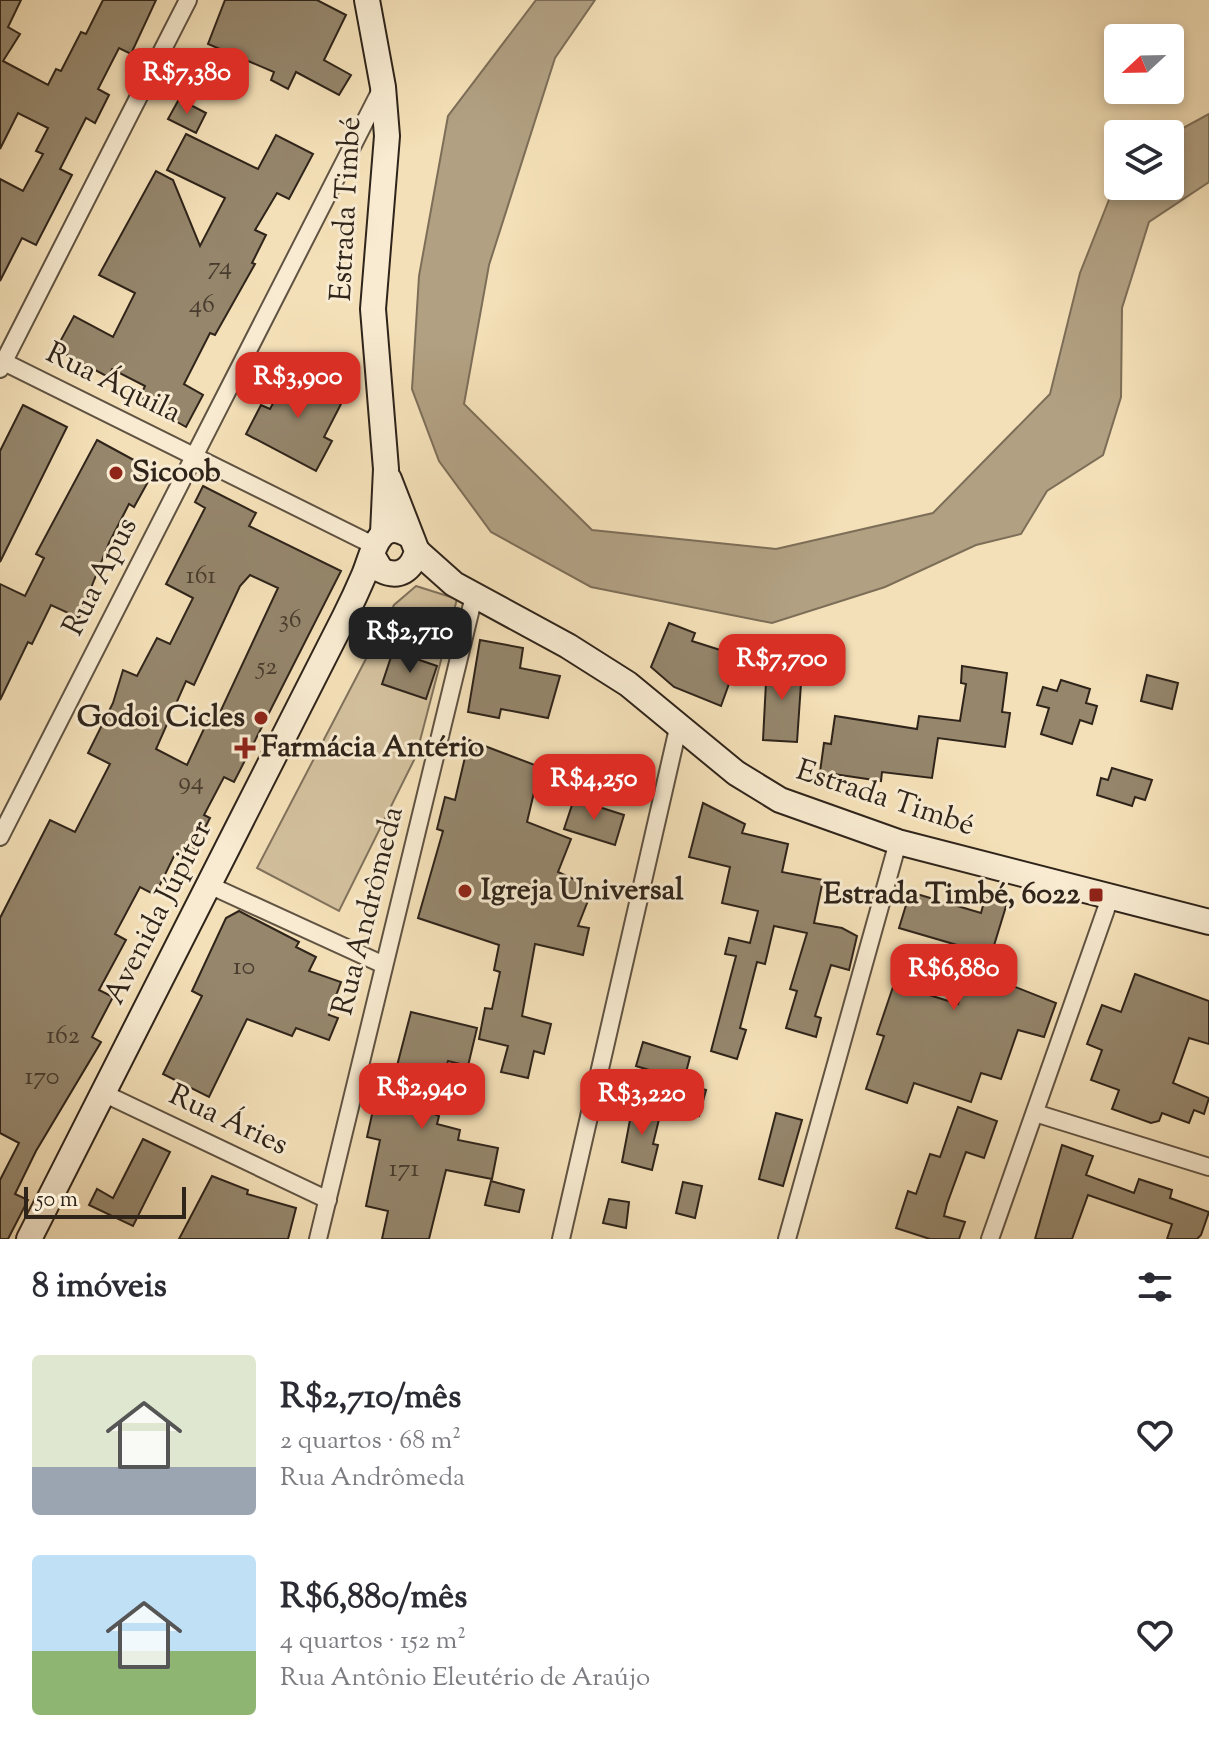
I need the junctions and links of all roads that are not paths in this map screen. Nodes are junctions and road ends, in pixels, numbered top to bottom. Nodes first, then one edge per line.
1 (188, 0) edge
2 (367, 0) edge
3 (383, 87) junction
4 (1, 363) edge
5 (194, 456) junction
6 (386, 469) junction
7 (376, 544) junction
8 (408, 558) junction
9 (464, 590) junction
10 (345, 616) junction
11 (679, 724) junction
12 (0, 837) edge
13 (898, 842) junction
14 (209, 885) junction
15 (1110, 898) junction
16 (1209, 922) edge
17 (384, 965) junction
18 (103, 1093) junction
19 (1035, 1113) junction
20 (1209, 1167) edge
21 (328, 1200) junction
22 (29, 1239) edge
23 (318, 1239) edge
24 (561, 1239) edge
25 (787, 1239) edge
26 (990, 1239) edge

1 - 4 street
2 - 3 main road, Estrada Timbé
3 - 5 street, Rua Apus
3 - 6 main road, Estrada Timbé
4 - 5 street, Rua Áquila
5 - 7 street, Rua Áquila
5 - 12 street, Rua Apus
6 - 7 main road, Estrada Timbé
6 - 8 main road, Estrada Timbé
7 - 8 main road
7 - 8 main road
7 - 10 main road, Avenida Júpiter
8 - 9 main road, Estrada Timbé
8 - 10 main road, Avenida Júpiter
9 - 11 main road, Estrada Timbé
9 - 17 street, Rua Andrômeda
10 - 14 main road, Avenida Júpiter
11 - 13 main road, Estrada Timbé
11 - 24 street
13 - 15 main road, Estrada Timbé
13 - 25 street
14 - 17 street
14 - 18 main road, Avenida Júpiter
15 - 16 main road, Estrada Timbé
15 - 19 street
17 - 21 street, Rua Andrômeda
18 - 21 street, Rua Áries
18 - 22 main road, Avenida Júpiter
19 - 20 street
19 - 26 street
21 - 23 street, Rua Andrômeda

